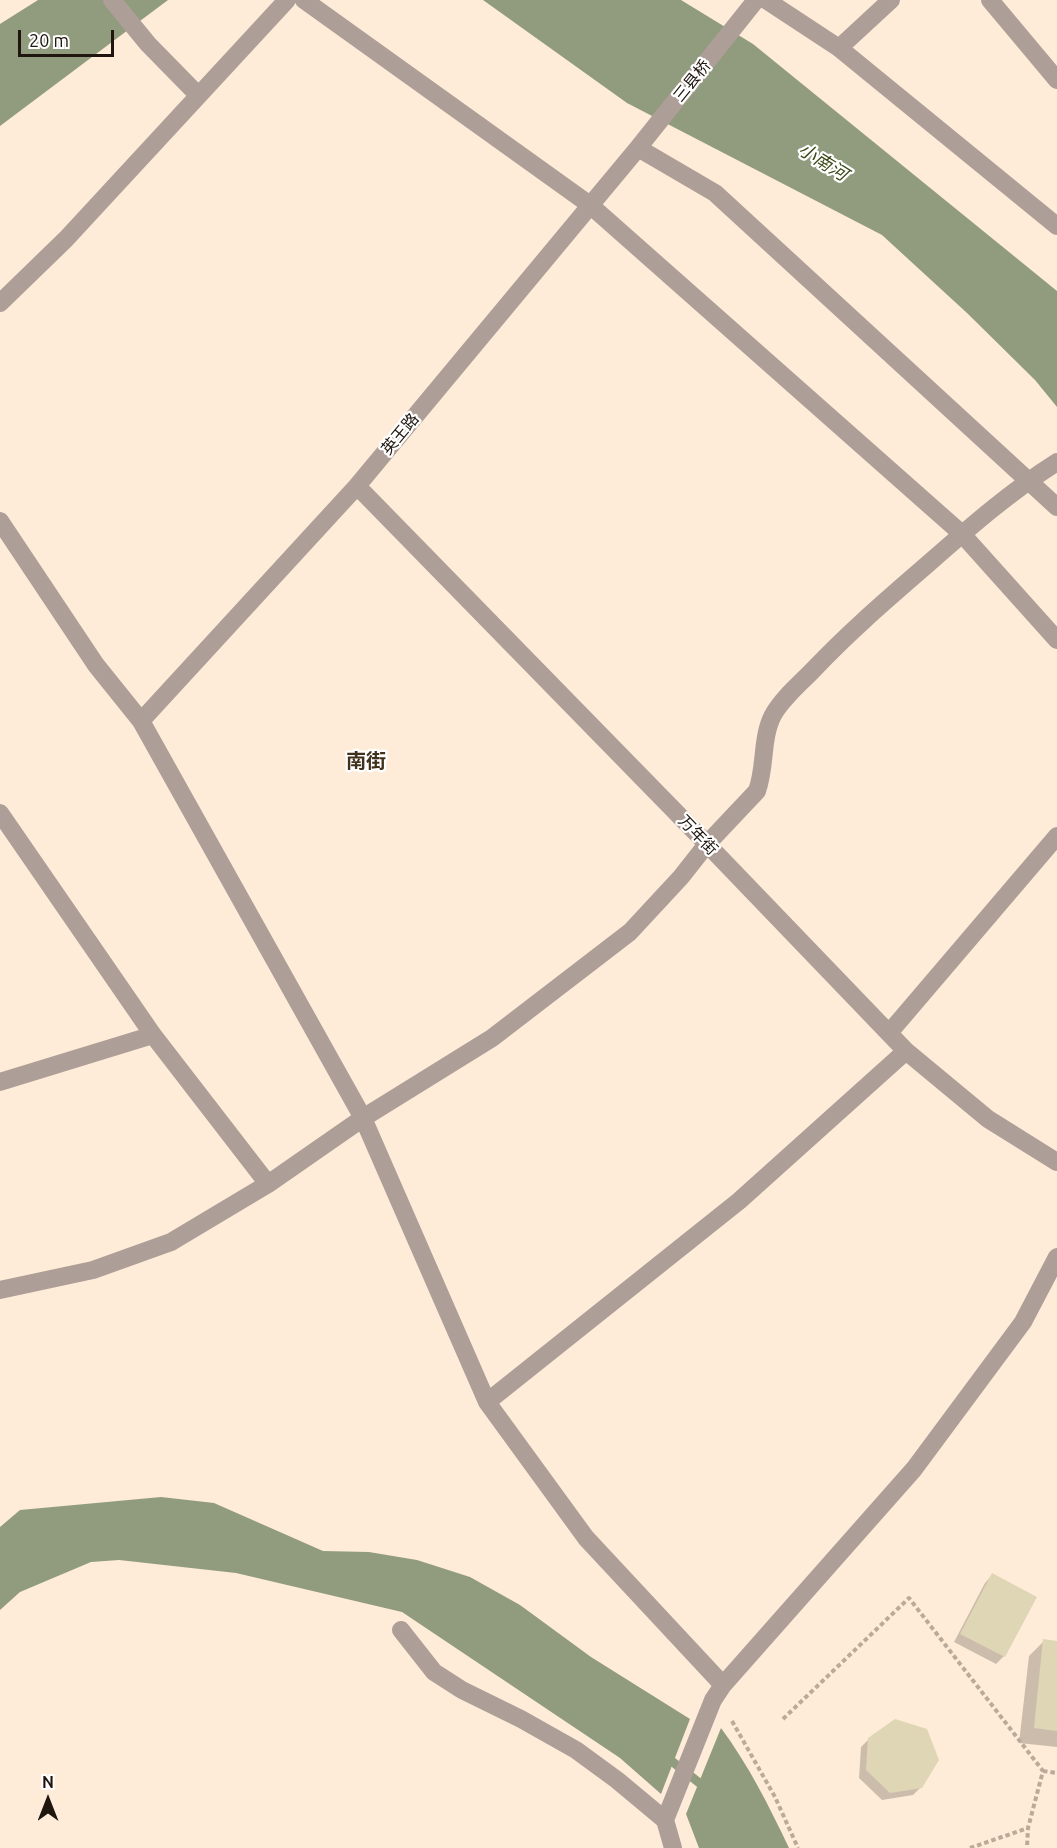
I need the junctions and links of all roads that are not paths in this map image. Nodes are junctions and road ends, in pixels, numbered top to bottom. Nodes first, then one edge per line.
1 (111, 0) edge
2 (287, 0) edge
3 (304, 0) edge
4 (756, 0) edge
5 (766, 0) edge
6 (891, 0) edge
7 (990, 0) edge
8 (839, 48) junction
9 (1057, 80) edge
10 (198, 95) junction
11 (642, 142) junction
12 (590, 205) junction
13 (1057, 226) edge
14 (0, 303) edge
15 (1057, 462) edge
16 (1027, 481) junction
17 (357, 486) junction
18 (1057, 507) edge
19 (0, 521) edge
20 (962, 534) junction
21 (1057, 640) edge
22 (141, 721) junction
23 (0, 813) edge
24 (1057, 836) edge
25 (706, 844) junction
26 (888, 1033) junction
27 (153, 1035) junction
28 (906, 1051) junction
29 (0, 1082) edge
30 (363, 1118) junction
31 (1057, 1162) edge
32 (268, 1184) junction
33 (1057, 1257) edge
34 (0, 1290) edge
35 (487, 1402) junction
36 (401, 1630) dead end
37 (718, 1692) junction
38 (665, 1820) junction
39 (673, 1848) edge

1 - 10 street
2 - 10 street
3 - 12 street
4 - 11 street, 三县桥
5 - 8 street
6 - 8 street
7 - 9 street
8 - 13 street
10 - 14 street
11 - 12 street, 英王路
11 - 16 street
12 - 17 street, 英王路
12 - 20 street
15 - 16 street
16 - 18 street
16 - 20 street
17 - 22 street, 英王路
17 - 25 street, 万年街
19 - 22 street
20 - 21 street
20 - 25 street
22 - 30 street
23 - 27 street
24 - 26 street
25 - 26 street, 万年街
25 - 30 street
26 - 28 street, 万年街
27 - 29 street
27 - 32 street
28 - 31 street, 万年街
28 - 35 street
30 - 32 street
30 - 35 street
32 - 34 street
33 - 37 street
35 - 37 street
36 - 38 street
37 - 38 street
38 - 39 street

